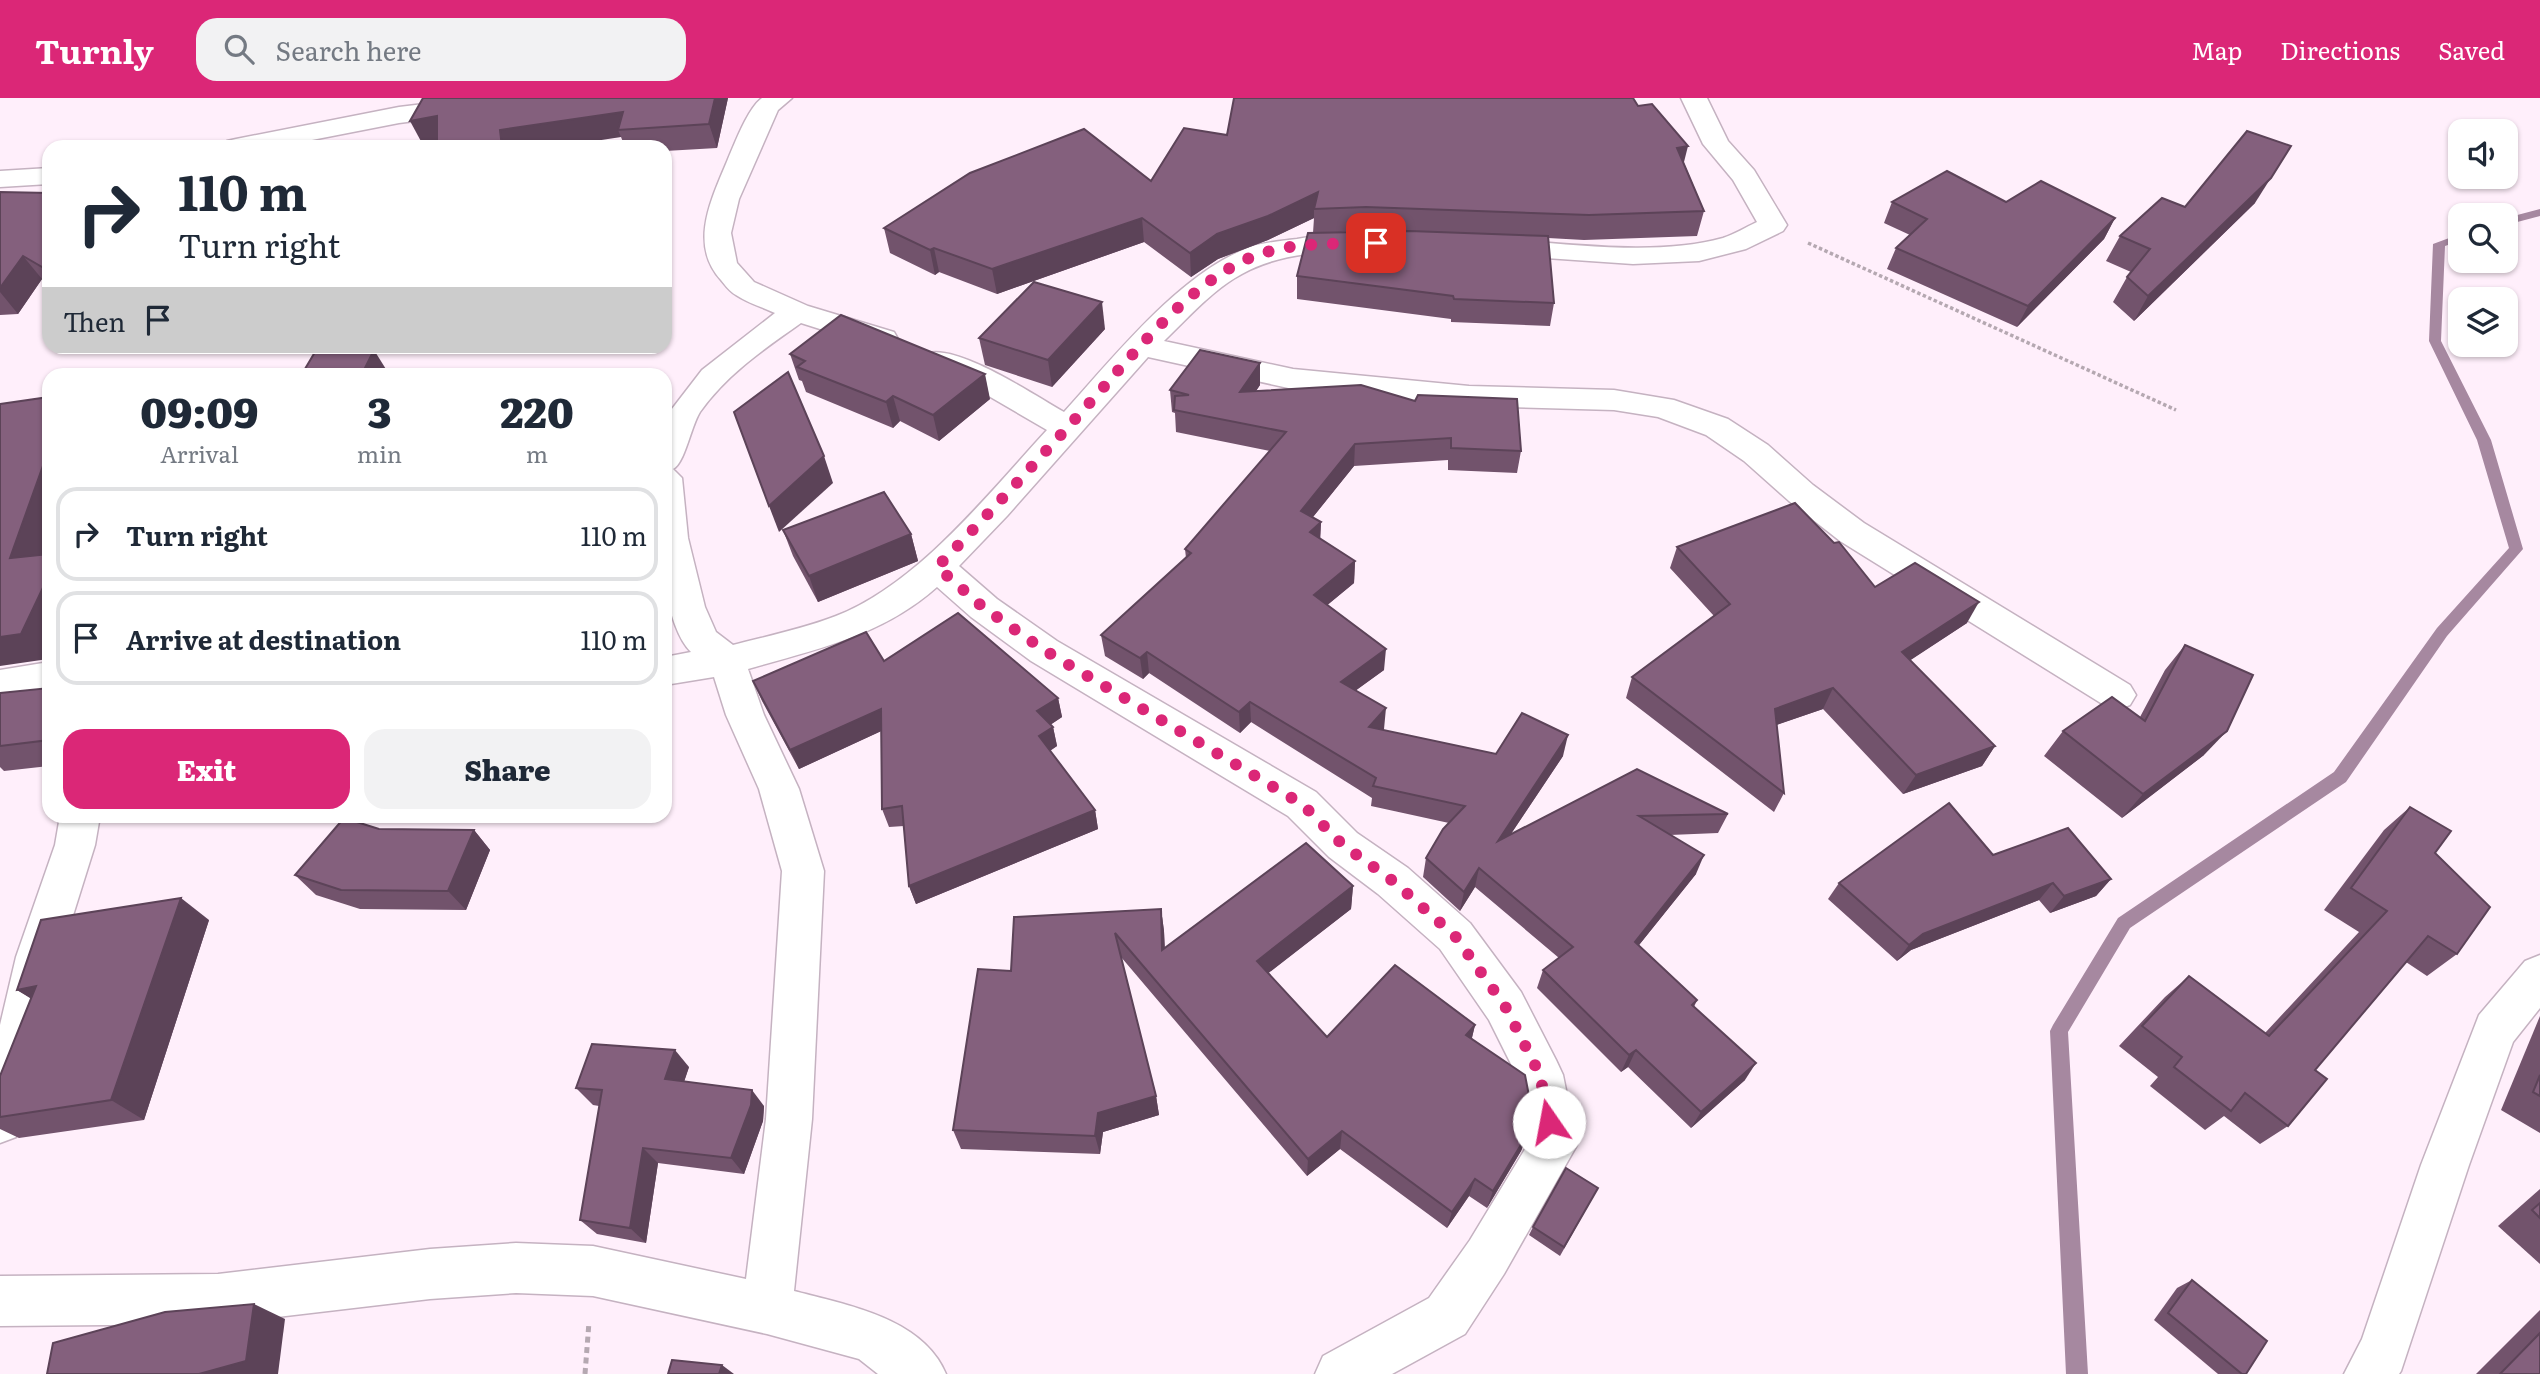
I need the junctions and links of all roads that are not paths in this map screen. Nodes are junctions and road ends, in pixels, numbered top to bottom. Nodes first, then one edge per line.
1 (534, 98) edge
2 (779, 98) edge
3 (1694, 98) edge
4 (272, 140) edge
5 (42, 176) edge
6 (0, 179) edge
7 (1389, 244) edge
8 (1470, 247) edge
9 (797, 312) junction
10 (1141, 346) junction
11 (1067, 428) junction
12 (672, 438) edge
13 (672, 542) edge
14 (937, 567) junction
15 (727, 661) junction
16 (672, 670) edge
17 (42, 677) edge
18 (0, 685) edge
19 (2117, 695) dead end
20 (78, 823) edge
21 (2540, 975) edge
22 (0, 1121) edge
23 (0, 1301) edge
24 (767, 1309) junction
25 (920, 1374) edge
26 (1341, 1374) edge
27 (2370, 1374) edge

1 - 4 street
2 - 9 street
3 - 8 street
5 - 6 street
7 - 10 street
9 - 11 street
9 - 12 street
10 - 11 street
10 - 19 street
11 - 14 street
13 - 15 street
14 - 15 street
14 - 26 street
15 - 16 street
15 - 24 street
17 - 18 street
20 - 22 street
21 - 27 street
23 - 24 street
24 - 25 street

